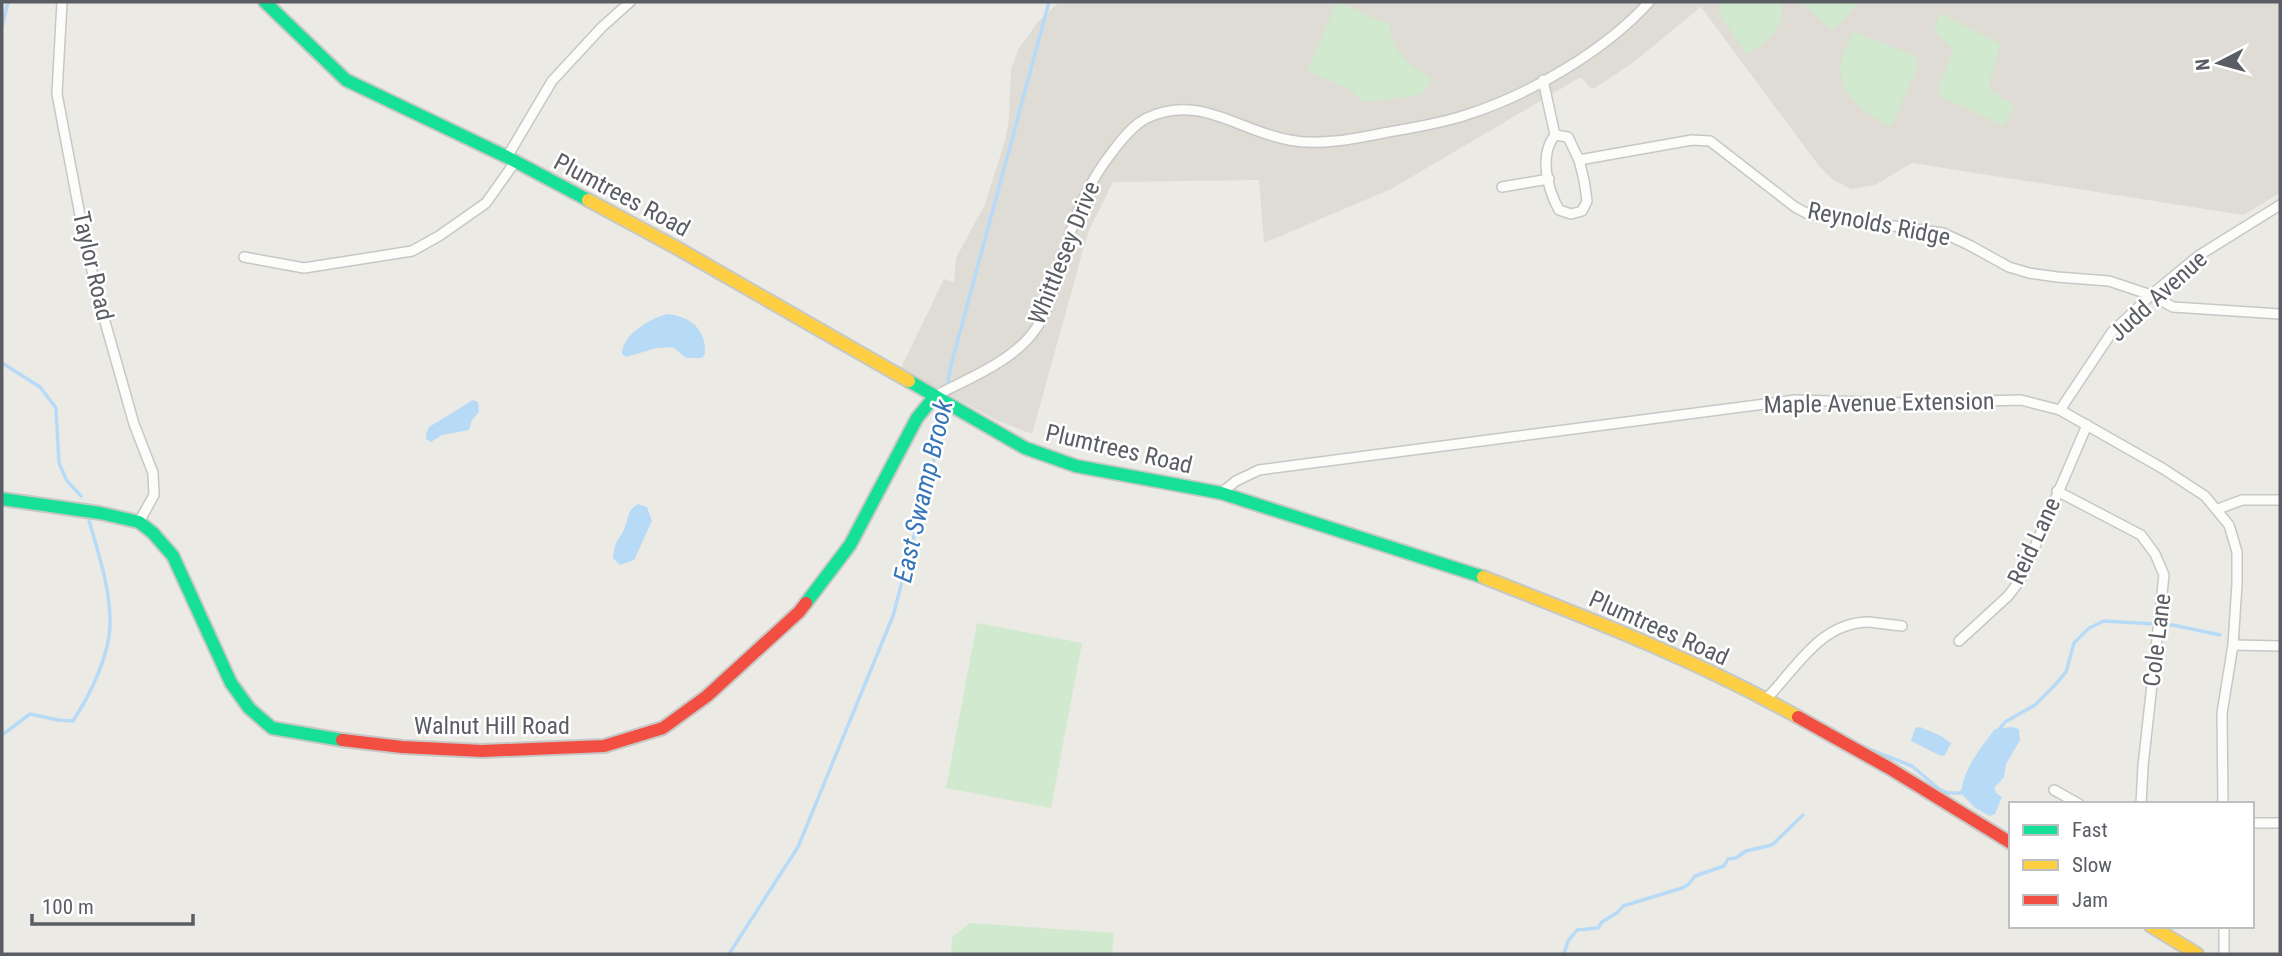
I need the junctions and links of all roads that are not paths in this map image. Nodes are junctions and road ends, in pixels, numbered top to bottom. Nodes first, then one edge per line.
1 (62, 2) edge
2 (265, 2) edge
3 (631, 2) edge
4 (1649, 2) edge
5 (1543, 80) junction
6 (1555, 135) junction
7 (511, 159) junction
8 (1579, 160) junction
9 (1549, 179) junction
10 (1503, 187) dead end
11 (2280, 205) edge
12 (244, 257) dead end
13 (2151, 295) junction
14 (2280, 314) edge
15 (936, 396) junction
16 (2060, 410) junction
17 (2087, 425) junction
18 (2057, 491) junction
19 (1221, 493) junction
20 (2, 499) edge
21 (2280, 500) edge
22 (2218, 509) junction
23 (139, 522) junction
24 (1902, 626) dead end
25 (1959, 640) dead end
26 (2233, 645) junction
27 (2280, 646) edge
28 (1766, 699) junction
29 (2054, 790) dead end
30 (2075, 802) edge
31 (2141, 802) edge
32 (2223, 802) edge
33 (2254, 823) edge
34 (2280, 823) edge
35 (2009, 842) edge
36 (2154, 928) edge
37 (2224, 928) edge
38 (2197, 954) edge
39 (2224, 954) edge

1 - 23 street, Taylor Road
2 - 7 main road, Plumtrees Road
3 - 7 street
4 - 5 street, Whittlesey Drive
5 - 6 street
5 - 15 street, Whittlesey Drive
6 - 8 street
6 - 9 street
7 - 12 street
7 - 15 main road, Plumtrees Road
8 - 9 street
8 - 13 street, Reynolds Ridge
9 - 10 street
11 - 13 street, Judd Avenue
13 - 14 street, Reynolds Ridge
13 - 16 street, Judd Avenue
15 - 19 main road, Plumtrees Road
15 - 23 main road, Walnut Hill Road
16 - 17 street, Maple Avenue Extension
16 - 19 street, Maple Avenue Extension
17 - 18 street, Reid Lane
17 - 22 street, Maple Avenue Extension
18 - 25 street, Reid Lane
18 - 31 street, Cole Lane
19 - 28 main road, Plumtrees Road
20 - 23 main road
21 - 22 street
22 - 26 street, Maple Avenue Extension
24 - 28 street
26 - 27 street
26 - 32 street, Maple Avenue Extension
28 - 35 main road, Plumtrees Road
29 - 30 street
33 - 34 street
36 - 38 main road
37 - 39 street

